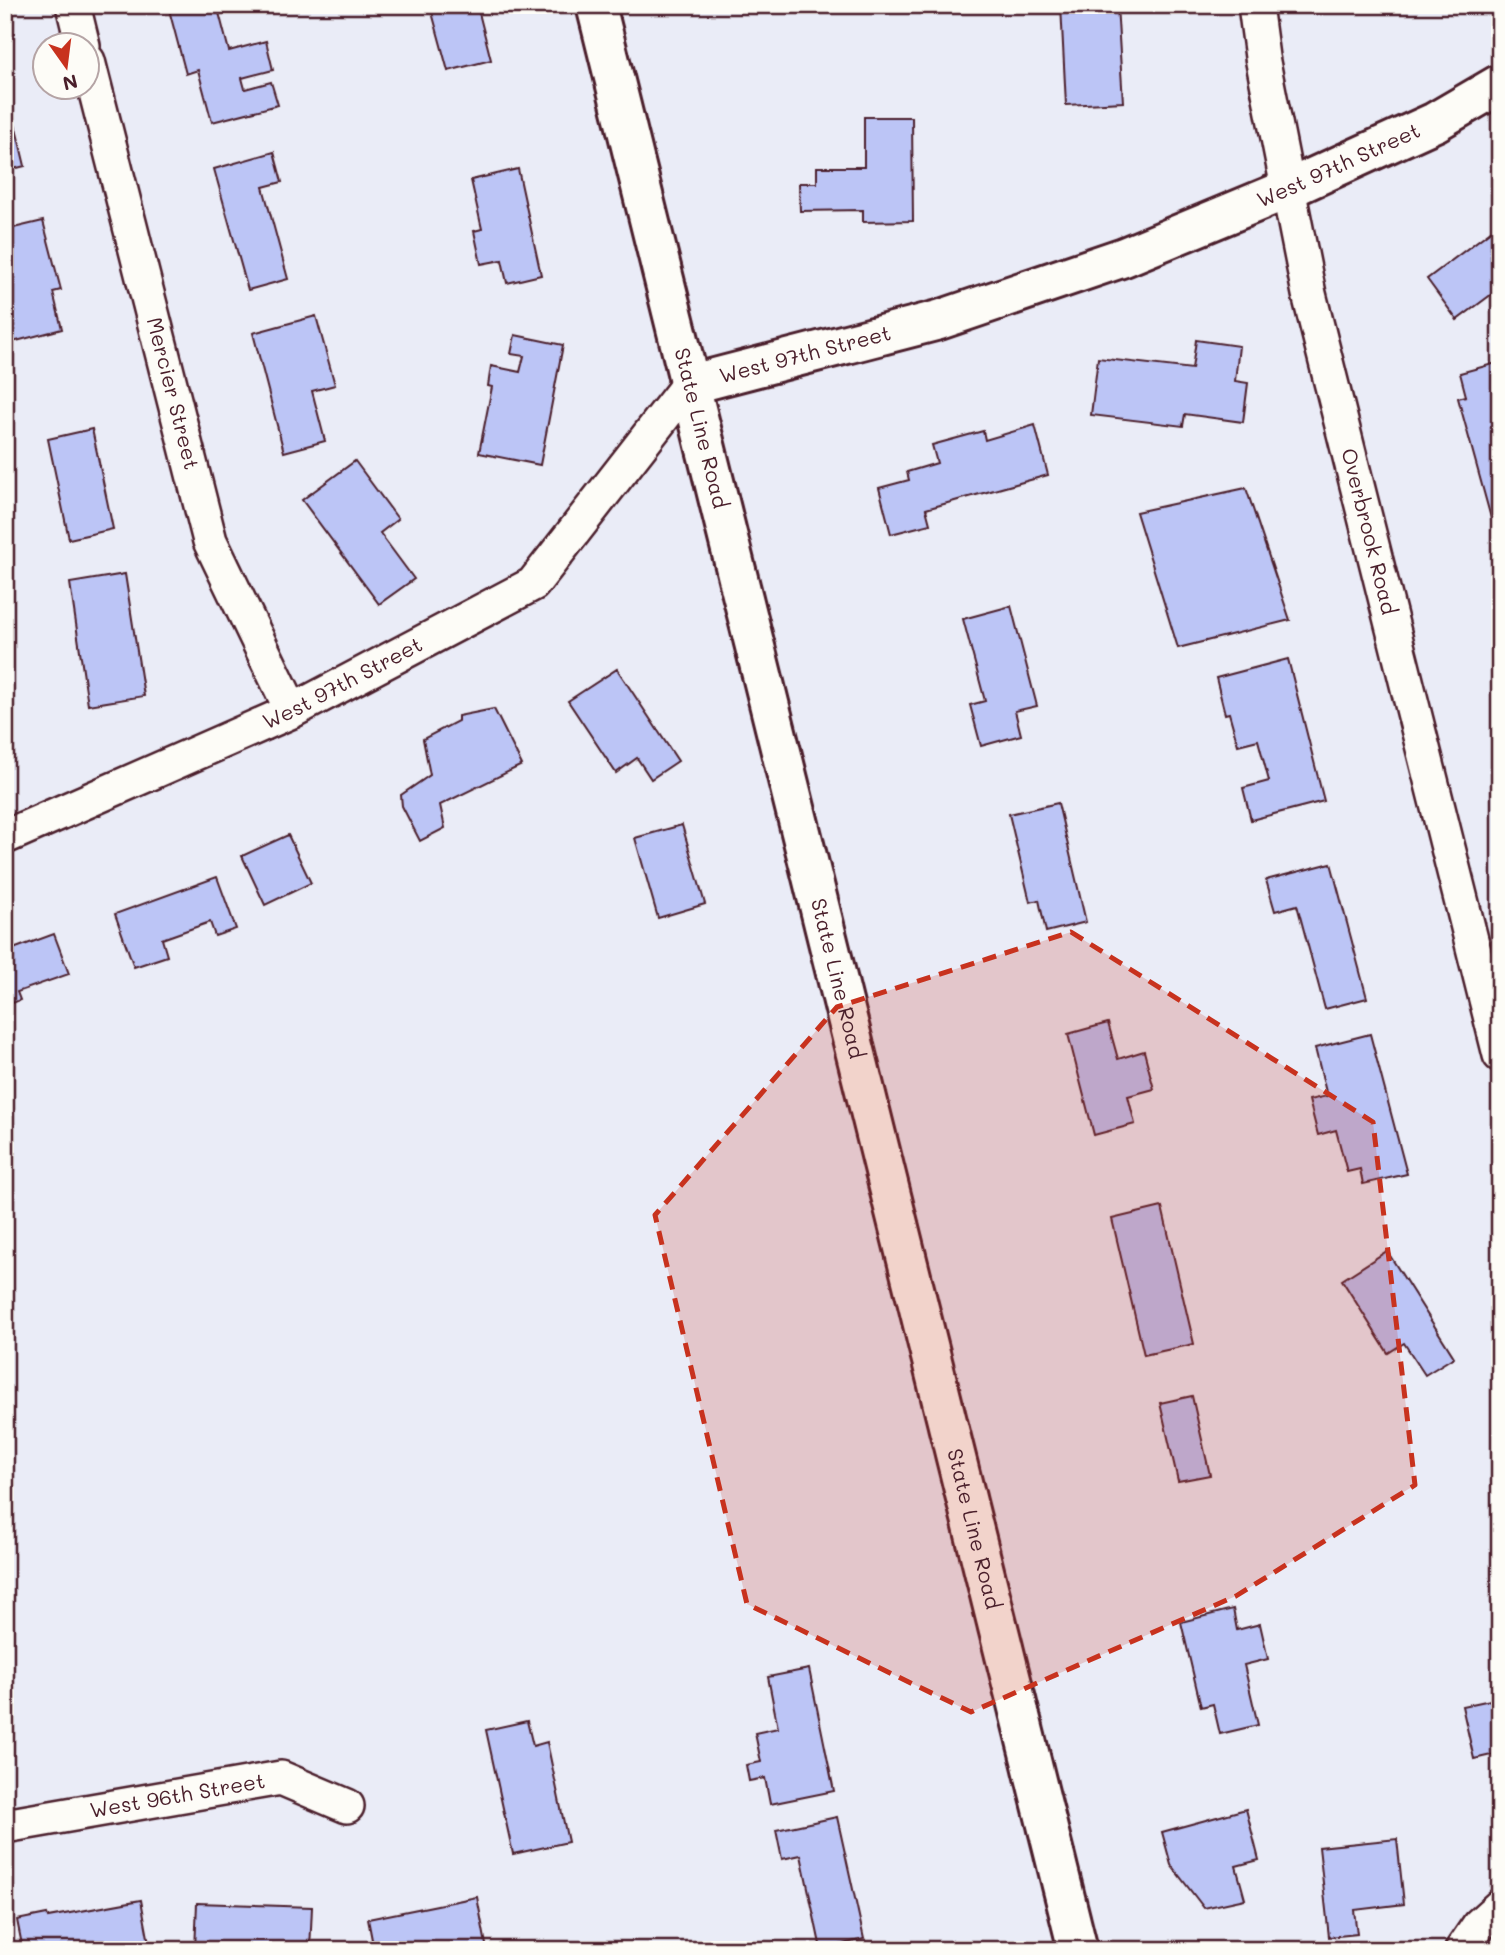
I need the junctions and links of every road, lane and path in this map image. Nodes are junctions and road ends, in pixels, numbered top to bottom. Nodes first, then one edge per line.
1 (73, 5) edge
2 (596, 5) edge
3 (1255, 5) edge
4 (80, 32) edge
5 (1500, 84) edge
6 (98, 102) edge
7 (1288, 189) junction
8 (688, 385) junction
9 (292, 711) junction
10 (5, 837) edge
11 (1500, 1055) edge
12 (346, 1805) dead end
13 (5, 1826) edge
14 (1500, 1906) edge
15 (1078, 1950) edge
16 (1462, 1950) edge

1 - 4 street
2 - 8 main road, State Line Road
3 - 7 street, Overbrook Road
5 - 7 main road, West 97th Street
6 - 9 street, Mercier Street
7 - 8 main road, West 97th Street
7 - 11 street, Overbrook Road
8 - 9 street, West 97th Street
8 - 15 main road, State Line Road
9 - 10 street, West 97th Street
12 - 13 street, West 96th Street
14 - 16 street

